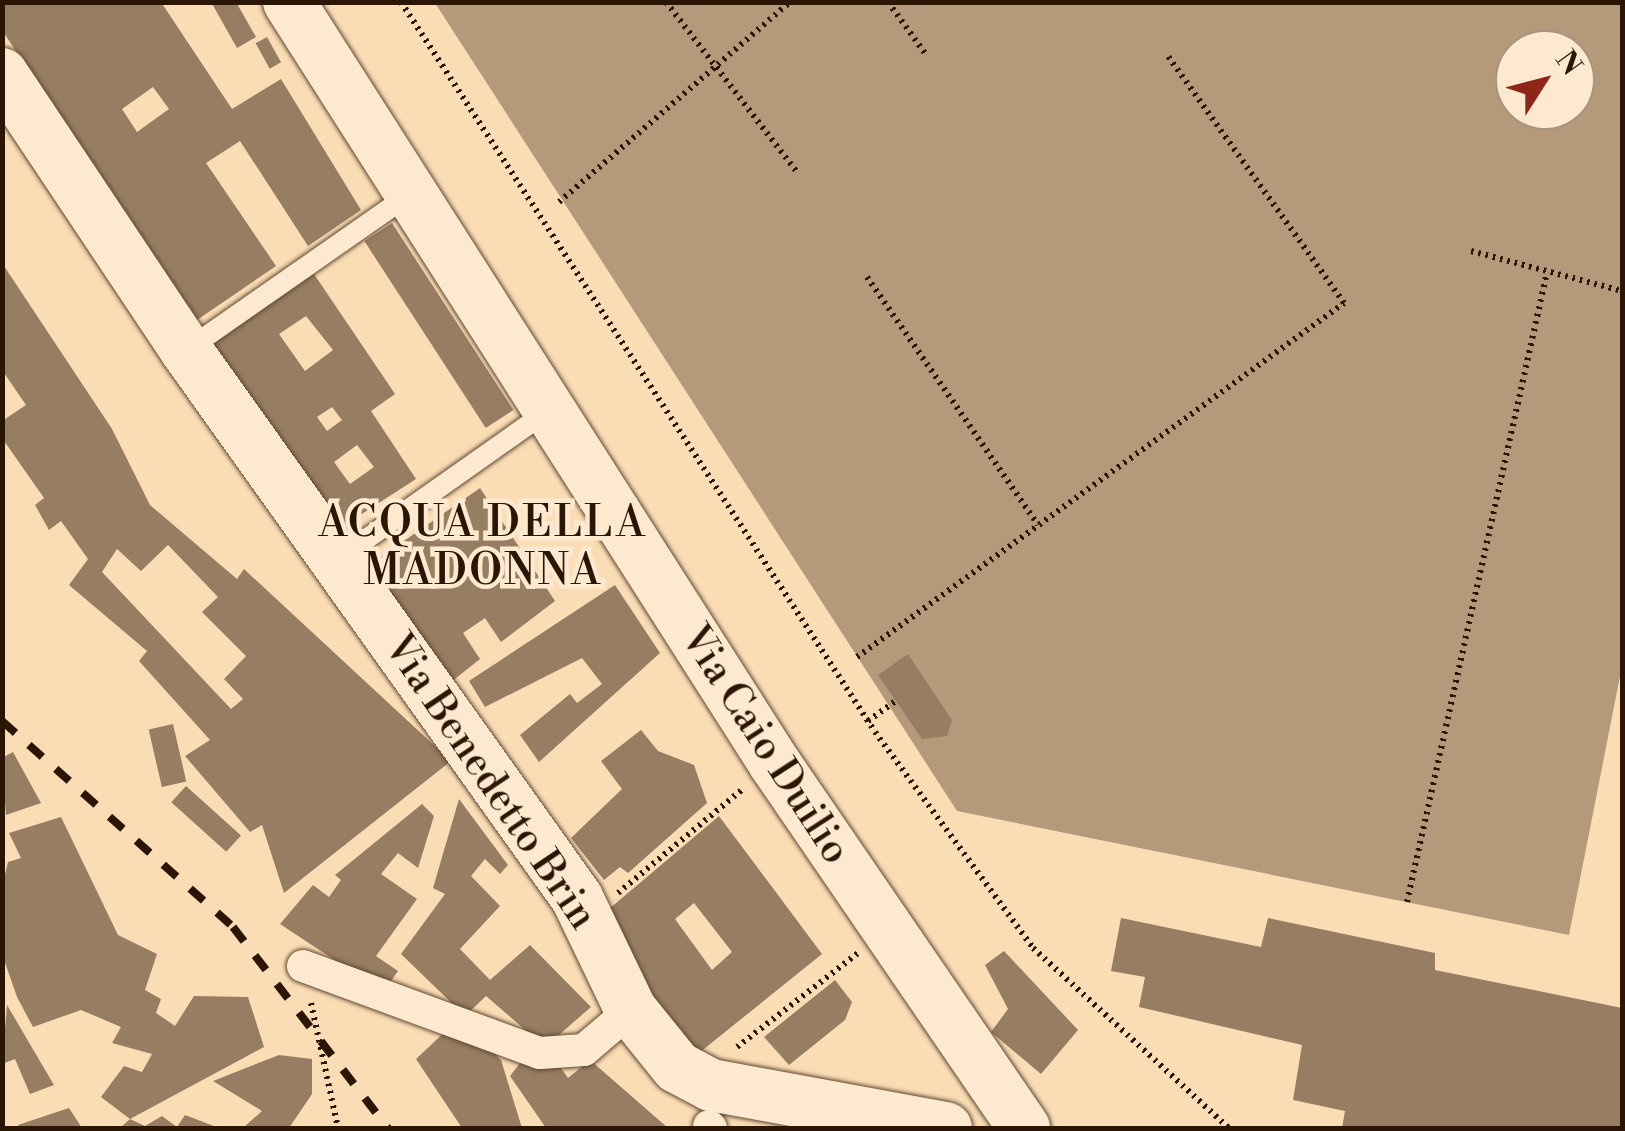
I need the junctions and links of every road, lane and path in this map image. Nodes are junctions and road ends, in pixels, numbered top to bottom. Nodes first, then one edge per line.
1 (288, 2) edge
2 (401, 2) edge
3 (666, 2) edge
4 (790, 2) edge
5 (888, 2) edge
6 (1166, 54) dead end
7 (928, 56) dead end
8 (714, 66) junction
9 (2, 74) edge
10 (796, 170) dead end
11 (411, 194) junction
12 (558, 202) dead end
13 (1471, 251) dead end
14 (1548, 272) junction
15 (867, 277) dead end
16 (1622, 291) edge
17 (186, 350) junction
18 (551, 409) junction
19 (1038, 525) junction
20 (338, 558) junction
21 (857, 657) dead end
22 (896, 700) dead end
23 (868, 721) junction
24 (775, 764) junction
25 (1406, 902) dead end
26 (587, 918) junction
27 (886, 932) junction
28 (303, 966) joint
29 (631, 1010) junction
30 (706, 1111) edge
31 (338, 1128) edge
32 (946, 1128) edge
33 (1024, 1128) edge
34 (1229, 1128) edge

1 - 11 street, Via Caio Duilio
2 - 23 path
3 - 8 path
4 - 8 path
5 - 7 path
6 - 19 path
8 - 10 path
8 - 12 path
9 - 17 street, Via Benedetto Brin
11 - 17 lane
11 - 18 street, Via Caio Duilio
13 - 14 path
14 - 16 path
14 - 25 path
15 - 19 path
17 - 20 street, Via Benedetto Brin
18 - 20 lane
18 - 24 street, Via Caio Duilio
19 - 21 path
20 - 26 street, Via Benedetto Brin
22 - 23 path
23 - 34 path
24 - 26 path
24 - 27 street, Via Caio Duilio
26 - 29 street, Via Benedetto Brin
27 - 30 path
27 - 33 street, Via Caio Duilio
28 - 29 street
28 - 31 path
29 - 30 street, Via Benedetto Brin
30 - 32 street, Via Benedetto Brin

